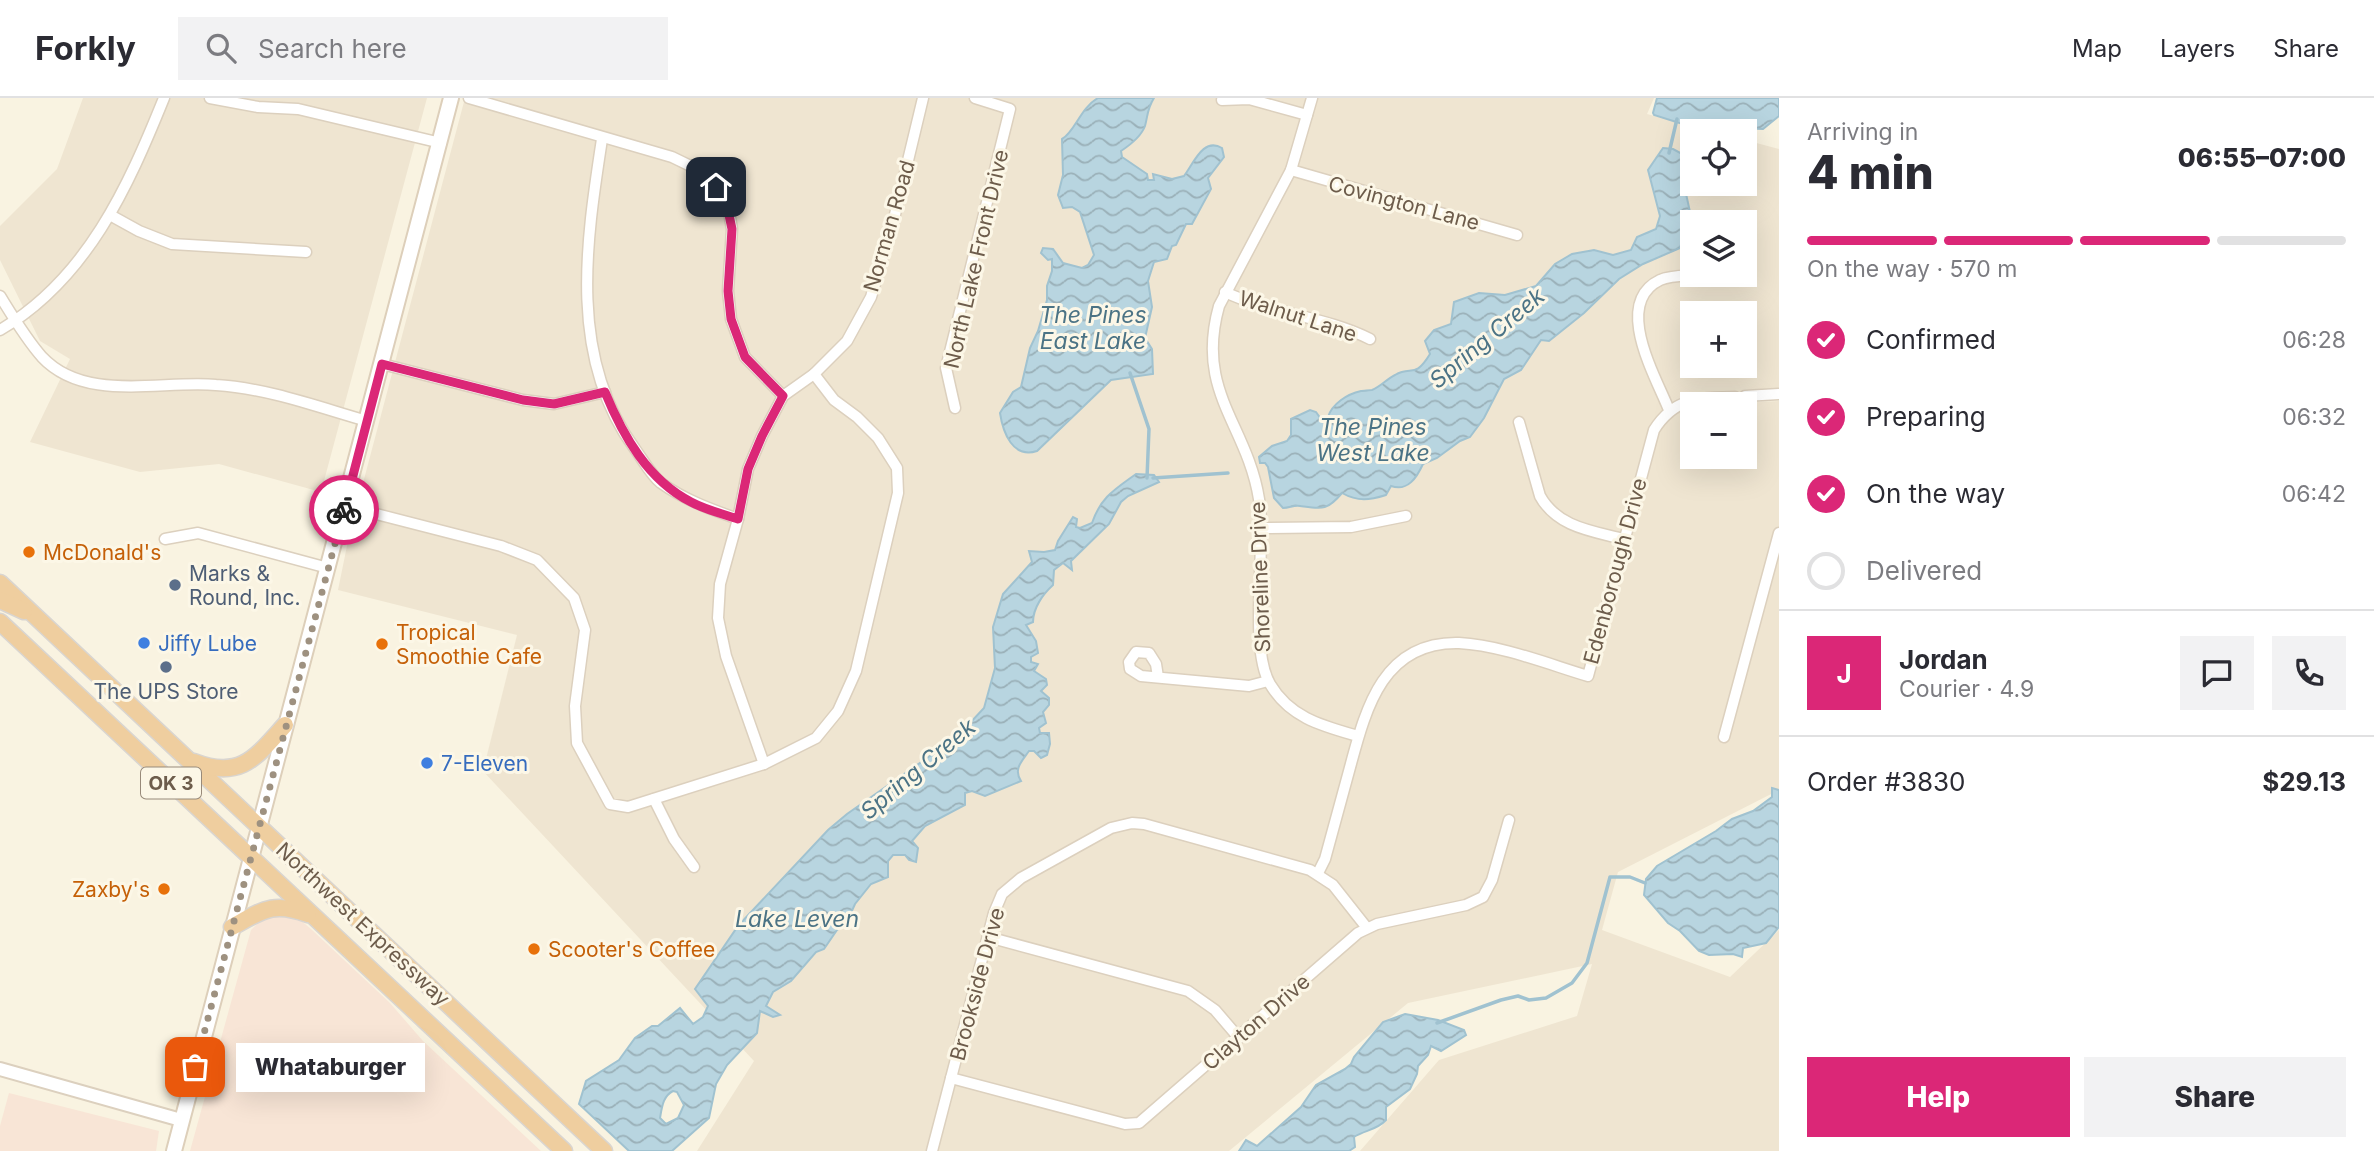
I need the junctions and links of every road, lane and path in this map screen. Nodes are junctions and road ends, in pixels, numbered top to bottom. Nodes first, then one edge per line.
1 (164, 98) edge
2 (210, 98) edge
3 (451, 98) edge
4 (468, 98) edge
5 (923, 98) edge
6 (975, 98) edge
7 (1312, 98) edge
8 (1223, 100) edge
9 (1307, 115) junction
10 (602, 139) junction
11 (440, 143) junction
12 (1292, 170) junction
13 (110, 215) junction
14 (1517, 235) dead end
15 (306, 253) dead end
16 (1680, 277) edge
17 (1225, 292) junction
18 (0, 296) edge
19 (16, 320) junction
20 (0, 330) edge
21 (1370, 339) dead end
22 (382, 364) junction
23 (814, 374) junction
24 (605, 392) junction
25 (1779, 394) edge
26 (783, 396) junction
27 (956, 408) dead end
28 (1669, 410) junction
29 (367, 421) junction
30 (1519, 422) dead end
31 (345, 506) junction
32 (1406, 516) dead end
33 (738, 519) junction
34 (1262, 528) junction
35 (1779, 533) edge
36 (1623, 539) junction
37 (165, 540) dead end
38 (328, 568) junction
39 (0, 583) edge
40 (0, 600) edge
41 (39, 618) junction
42 (0, 622) edge
43 (1158, 677) dead end
44 (1268, 681) junction
45 (285, 725) junction
46 (1358, 736) junction
47 (1724, 737) dead end
48 (190, 761) junction
49 (764, 764) junction
50 (654, 799) junction
51 (1509, 820) dead end
52 (259, 826) junction
53 (250, 857) junction
54 (694, 867) dead end
55 (1318, 873) junction
56 (312, 915) junction
57 (232, 927) junction
58 (1367, 928) junction
59 (988, 937) junction
60 (466, 1021) junction
61 (1239, 1038) junction
62 (447, 1041) junction
63 (0, 1069) edge
64 (951, 1078) junction
65 (181, 1120) junction
66 (174, 1151) edge
67 (564, 1151) edge
68 (604, 1151) edge
69 (932, 1151) edge

1 - 13 street
2 - 11 street
3 - 11 main road
4 - 10 street
5 - 23 street, Norman Road
6 - 27 street, North Lake Front Drive
7 - 9 street, Shoreline Drive
8 - 9 street
9 - 12 street, Shoreline Drive
10 - 24 street
10 - 26 street
11 - 22 main road
12 - 14 street, Covington Lane
12 - 17 street, Shoreline Drive
13 - 15 street
13 - 19 street
16 - 28 street
17 - 21 street, Walnut Lane
17 - 34 street, Shoreline Drive
18 - 19 street
19 - 20 street
19 - 29 street
22 - 24 street
22 - 29 main road
23 - 26 street, Norman Road
23 - 49 street
24 - 33 street
25 - 28 street
26 - 33 street, Norman Road
28 - 36 street, Edenborough Drive
29 - 31 main road
30 - 36 street
31 - 38 main road
31 - 50 street
32 - 34 street
33 - 49 street, Norman Road
34 - 44 street, Shoreline Drive
35 - 47 street
36 - 46 street, Edenborough Drive
37 - 38 street
38 - 45 main road
39 - 41 highway, Northwest Expressway / OK 3
40 - 41 highway
41 - 48 highway, Northwest Expressway / OK 3
42 - 53 highway, Northwest Expressway / OK 3
43 - 44 street
44 - 46 street, Shoreline Drive
45 - 48 highway
45 - 52 main road
46 - 55 street, Edenborough Drive
48 - 52 highway, Northwest Expressway / OK 3
49 - 50 street
50 - 54 street
51 - 58 street, Clayton Drive
52 - 53 main road
52 - 60 highway, Northwest Expressway / OK 3
53 - 56 highway, Northwest Expressway / OK 3
53 - 57 main road
55 - 58 street, Brookside Drive
55 - 59 street, Brookside Drive
56 - 57 highway
56 - 62 highway, Northwest Expressway / OK 3
57 - 65 main road
58 - 61 street, Clayton Drive
59 - 61 street
59 - 64 street, Brookside Drive
60 - 62 highway
60 - 68 highway, Northwest Expressway / OK 3
61 - 64 street, Clayton Drive
62 - 67 highway, Northwest Expressway / OK 3
63 - 65 street
64 - 69 street, Brookside Drive
65 - 66 main road

